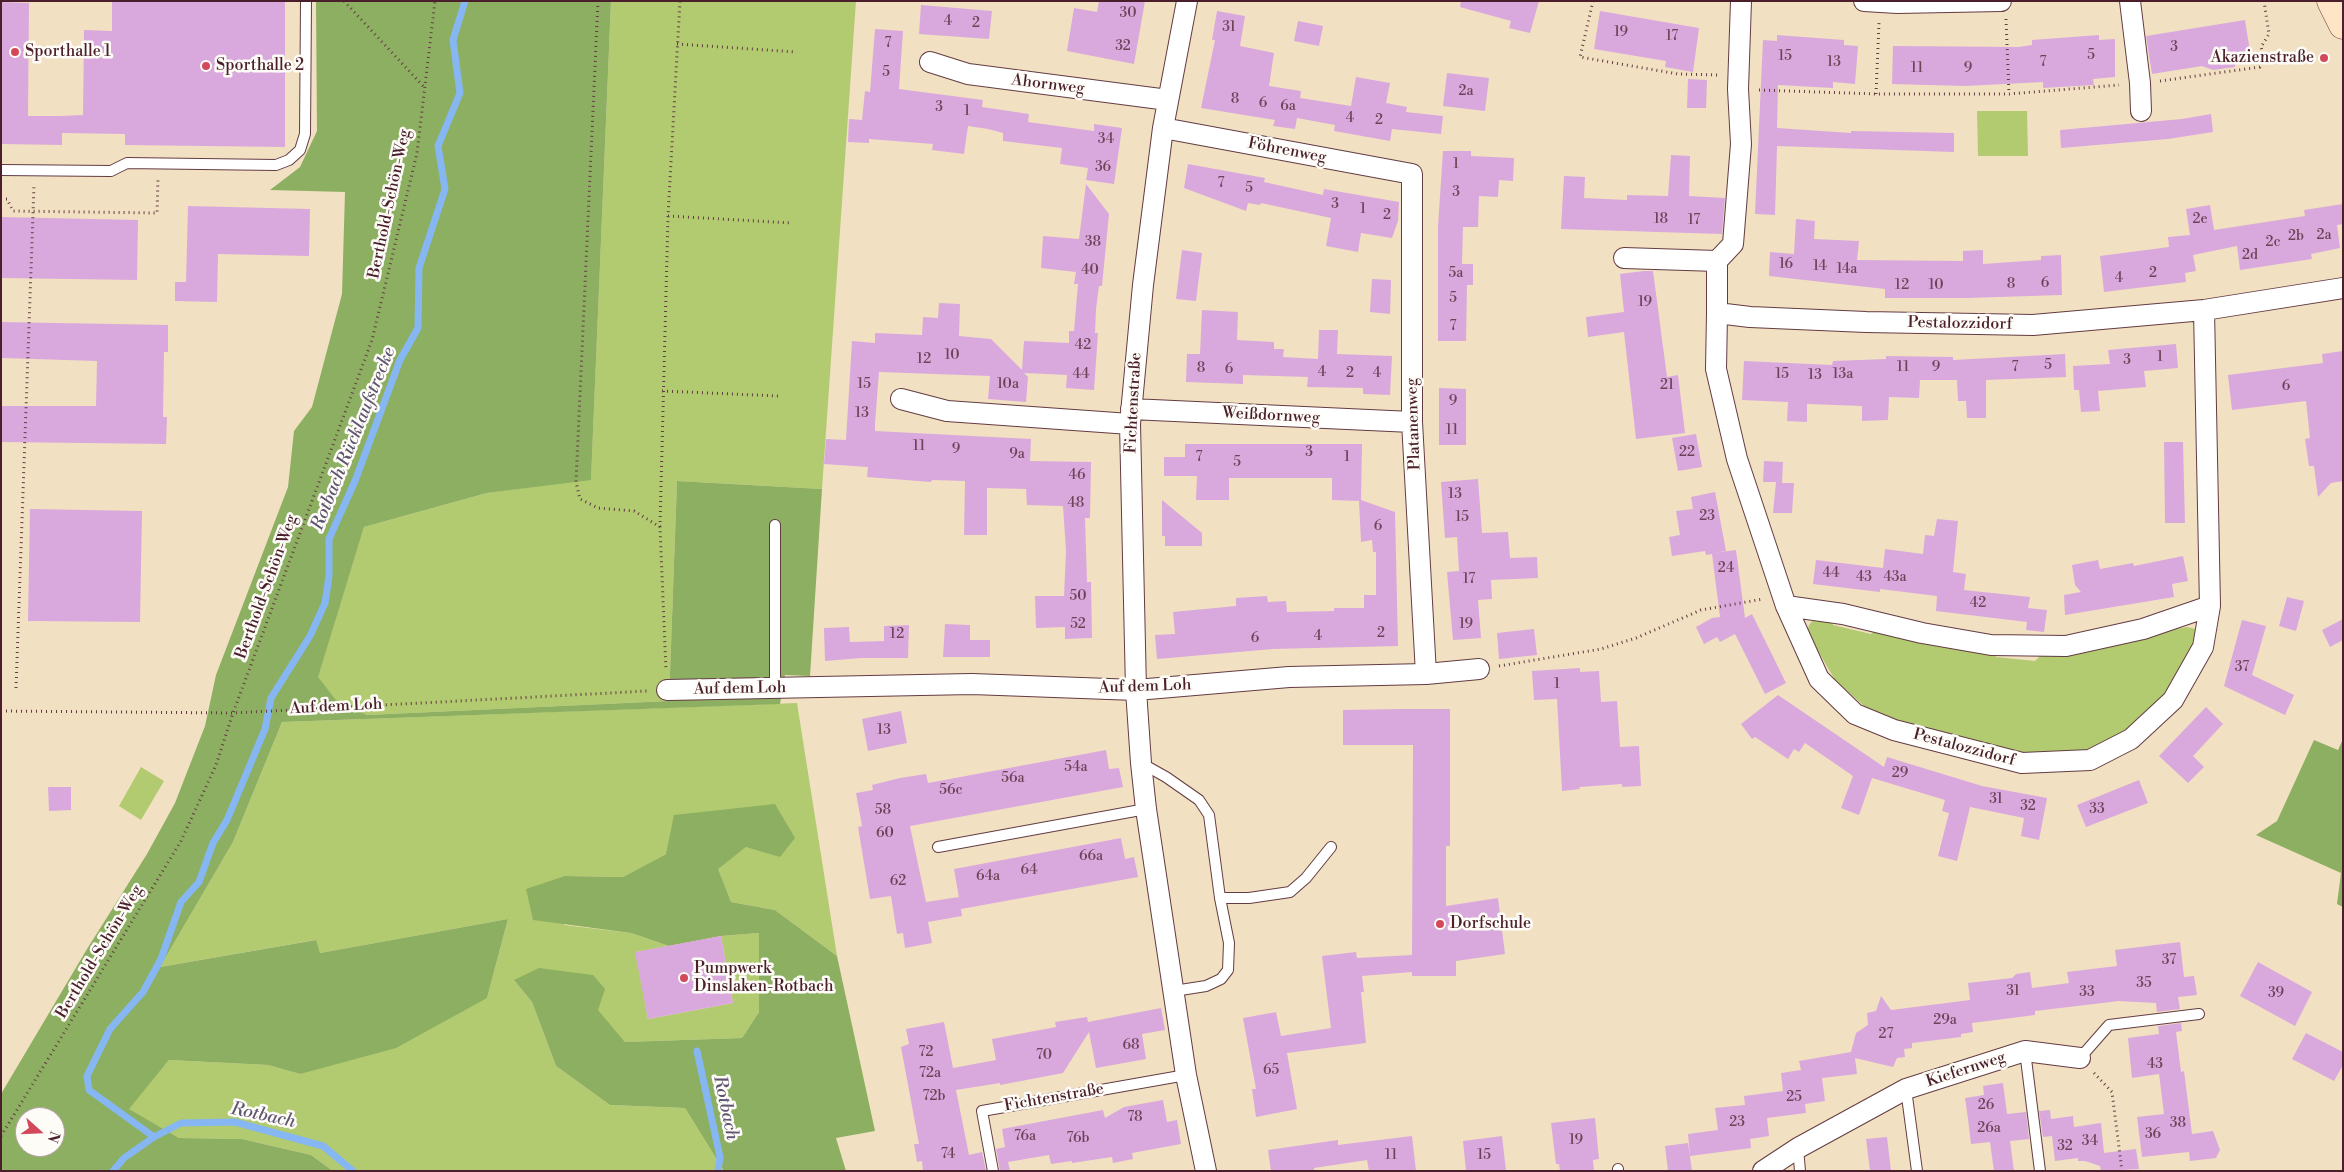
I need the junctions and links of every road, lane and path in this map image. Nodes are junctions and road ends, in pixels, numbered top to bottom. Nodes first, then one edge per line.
1 (306, 1) edge
2 (344, 1) edge
3 (435, 1) edge
4 (598, 1) edge
5 (680, 1) edge
6 (1187, 1) edge
7 (1593, 1) edge
8 (1741, 1) edge
9 (2130, 1) edge
10 (2264, 1) edge
11 (2331, 1) edge
12 (1872, 2) edge
13 (2003, 6) edge
14 (2343, 25) edge
15 (678, 44) junction
16 (796, 52) dead end
17 (930, 62) dead end
18 (1738, 82) junction
19 (2140, 83) junction
20 (425, 88) junction
21 (1876, 94) junction
22 (2008, 94) junction
23 (1168, 100) junction
24 (2140, 112) dead end
25 (1163, 128) junction
26 (160, 164) junction
27 (1, 170) edge
28 (35, 170) junction
29 (1412, 174) joint
30 (1, 199) edge
31 (33, 212) junction
32 (668, 216) junction
33 (792, 223) dead end
34 (1624, 258) dead end
35 (1718, 261) junction
36 (2343, 288) edge
37 (2204, 310) junction
38 (1717, 313) junction
39 (662, 391) junction
40 (779, 396) dead end
41 (901, 399) dead end
42 (1130, 417) junction
43 (1412, 422) junction
44 (775, 525) dead end
45 (660, 527) junction
46 (1785, 601) junction
47 (2210, 606) junction
48 (1479, 669) joint
49 (1426, 674) junction
50 (16, 688) dead end
51 (775, 688) junction
52 (667, 690) junction
53 (1136, 690) junction
54 (1, 710) edge
55 (233, 712) junction
56 (1141, 763) junction
57 (1146, 809) junction
58 (938, 847) dead end
59 (1332, 847) dead end
60 (1220, 898) junction
61 (1174, 992) junction
62 (2199, 1014) dead end
63 (2025, 1051) junction
64 (2080, 1058) junction
65 (1186, 1075) junction
66 (1906, 1089) junction
67 (1, 1136) edge
68 (1798, 1148) junction
69 (993, 1171) edge
70 (1206, 1171) edge
71 (1763, 1171) edge
72 (1800, 1171) edge
73 (1917, 1171) edge
74 (2040, 1171) edge
75 (2122, 1171) edge

1 - 26 lane
2 - 20 path
3 - 20 path, Berthold-Schön-Weg
4 - 45 path
5 - 15 path
6 - 23 street, Fichtenstraße
7 - 18 path
8 - 18 street
9 - 19 street
10 - 19 path
11 - 14 main road
12 - 13 street
12 - 21 path
13 - 22 path
15 - 16 path
15 - 32 path
17 - 23 street, Ahornweg
18 - 21 path
18 - 35 street
19 - 22 path
19 - 24 street
20 - 55 path, Berthold-Schön-Weg
21 - 22 path
23 - 25 street, Fichtenstraße
25 - 29 street, Föhrenweg
25 - 42 street, Fichtenstraße
26 - 28 lane
26 - 31 path
27 - 28 lane
28 - 31 path
29 - 43 street, Platanenweg
30 - 31 path
31 - 50 path
32 - 33 path
32 - 39 path
34 - 35 street
35 - 38 street, Pestalozzidorf
36 - 37 street, Pestalozzidorf
37 - 38 street, Pestalozzidorf
37 - 47 street, Pestalozzidorf
38 - 46 street, Pestalozzidorf
39 - 40 path
39 - 45 path
41 - 42 street, Weißdornweg
42 - 43 street, Weißdornweg
42 - 53 street, Fichtenstraße
43 - 49 street, Platanenweg
44 - 51 lane
45 - 52 path
46 - 47 street
46 - 47 street, Pestalozzidorf
46 - 48 path
48 - 49 street, Auf dem Loh
49 - 53 street, Auf dem Loh
51 - 52 street, Auf dem Loh
51 - 53 street, Auf dem Loh
52 - 55 path, Auf dem Loh
53 - 56 street, Fichtenstraße
54 - 55 path, Auf dem Loh
55 - 67 path, Berthold-Schön-Weg
56 - 57 street, Fichtenstraße
56 - 60 lane
57 - 58 lane
57 - 61 street, Fichtenstraße
59 - 60 lane
60 - 61 lane
61 - 65 street, Fichtenstraße
62 - 64 lane
63 - 64 street, Kiefernweg
63 - 66 street, Kiefernweg
63 - 74 lane, Kiefernweg
64 - 75 path
65 - 69 lane, Fichtenstraße
65 - 70 street, Fichtenstraße
66 - 68 street, Kiefernweg
66 - 73 lane, Kiefernweg
68 - 71 street, Kiefernweg
68 - 72 lane

